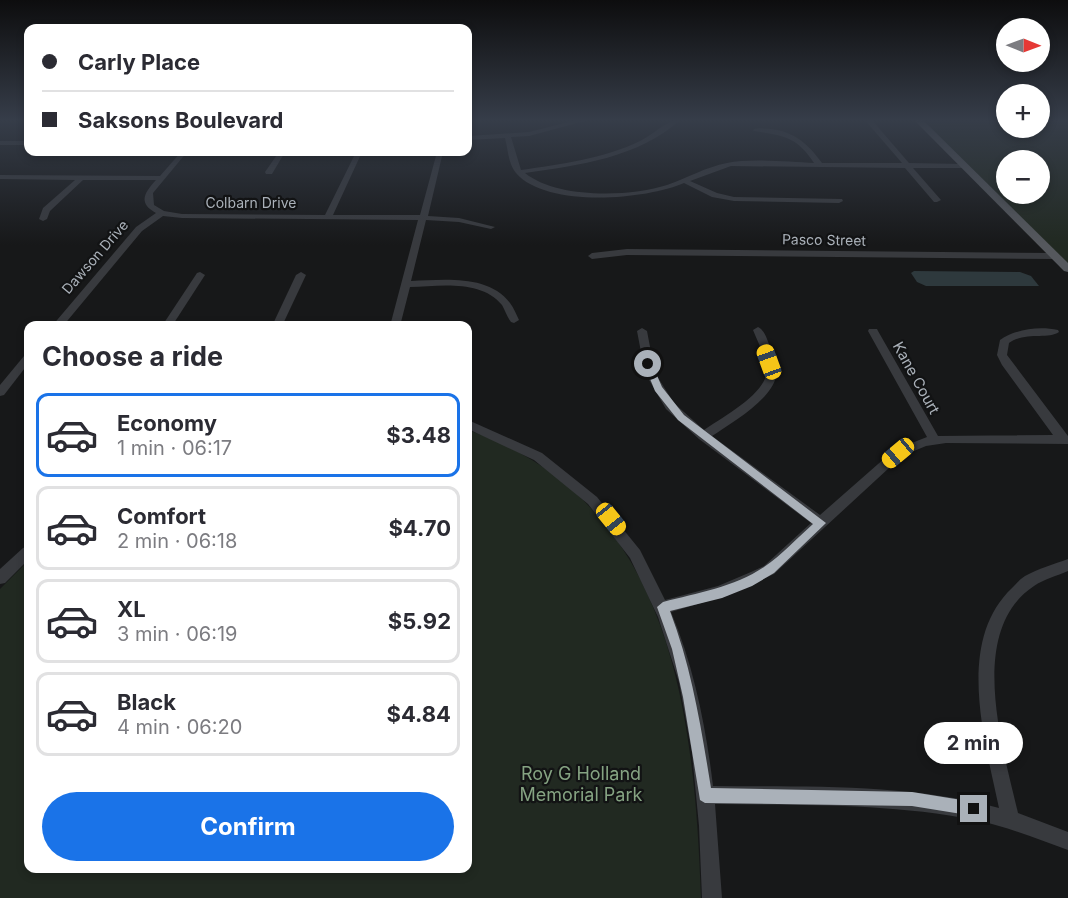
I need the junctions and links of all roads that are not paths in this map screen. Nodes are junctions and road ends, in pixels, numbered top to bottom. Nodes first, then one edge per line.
1 (176, 161) edge
2 (276, 161) edge
3 (355, 161) edge
4 (438, 161) edge
5 (516, 161) edge
6 (583, 161) edge
7 (817, 161) edge
8 (903, 161) edge
9 (958, 161) edge
10 (819, 164) junction
11 (906, 165) junction
12 (963, 166) junction
13 (269, 172) dead end
14 (519, 172) junction
15 (0, 177) edge
16 (82, 177) junction
17 (162, 178) junction
18 (685, 181) junction
19 (937, 200) dead end
20 (838, 201) dead end
21 (161, 213) junction
22 (328, 217) junction
23 (423, 218) junction
24 (43, 219) dead end
25 (491, 227) dead end
26 (592, 256) dead end
27 (1055, 256) junction
28 (1068, 269) edge
29 (200, 275) dead end
30 (301, 275) dead end
31 (406, 284) junction
32 (514, 320) dead end
33 (61, 321) edge
34 (170, 321) edge
35 (280, 321) edge
36 (396, 321) edge
37 (758, 330) dead end
38 (642, 331) dead end
39 (873, 332) dead end
40 (1054, 332) dead end
41 (24, 363) edge
42 (0, 392) edge
43 (472, 425) edge
44 (703, 436) junction
45 (934, 440) junction
46 (1066, 440) edge
47 (821, 523) junction
48 (24, 556) edge
49 (1068, 566) edge
50 (0, 578) edge
51 (663, 607) junction
52 (705, 795) junction
53 (1010, 819) junction
54 (1068, 841) edge
55 (712, 898) edge

1 - 17 street
2 - 13 street
3 - 22 street
4 - 23 street
5 - 14 street
6 - 14 street
7 - 10 street
8 - 11 street
9 - 12 main road
10 - 11 street
10 - 18 street
11 - 12 street
11 - 19 street
12 - 27 main road
14 - 18 street
15 - 16 street
16 - 17 street
16 - 24 street
17 - 21 street
18 - 20 street
21 - 22 street, Colbarn Drive
21 - 33 street, Dawson Drive
22 - 23 street, Colbarn Drive
23 - 25 street, Colbarn Drive
23 - 31 street
26 - 27 street, Pasco Street
27 - 28 main road
29 - 34 street
30 - 35 street
31 - 32 street
31 - 36 street
37 - 44 street
38 - 44 street
39 - 45 street, Kane Court
40 - 46 street
41 - 42 street
43 - 51 street
44 - 47 street
45 - 46 street
45 - 47 street
47 - 51 street
48 - 50 street
49 - 53 street
51 - 52 street
52 - 53 street
52 - 55 street
53 - 54 street

